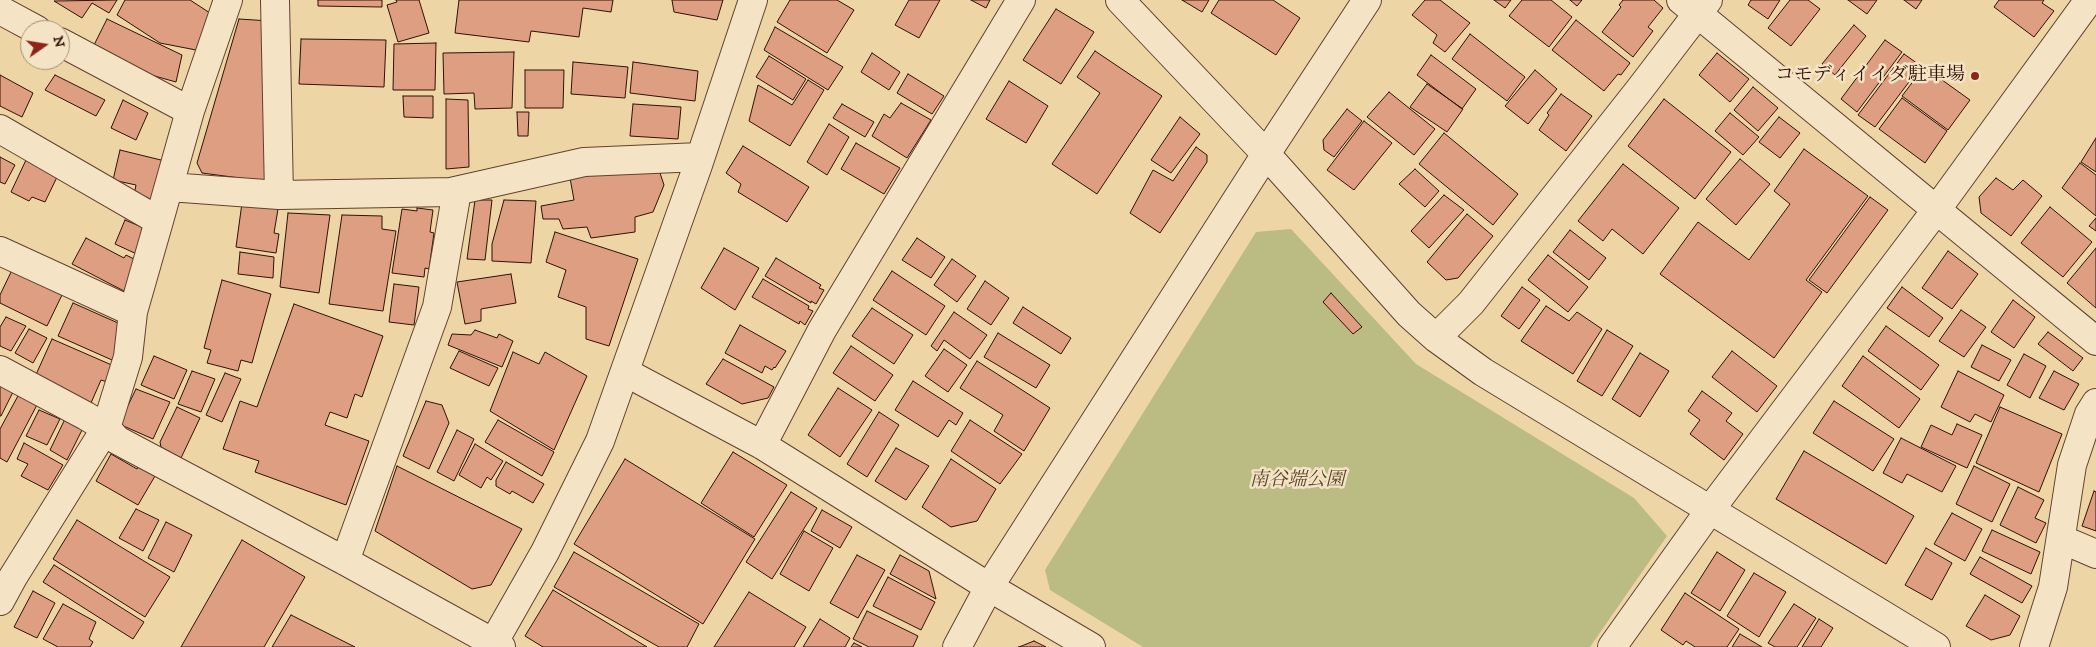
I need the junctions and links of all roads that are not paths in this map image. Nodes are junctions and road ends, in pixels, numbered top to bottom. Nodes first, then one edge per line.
1 (228, 0) edge
2 (274, 0) edge
3 (753, 0) edge
4 (1021, 0) edge
5 (1120, 0) edge
6 (1367, 0) edge
7 (2081, 3) edge
8 (1696, 5) edge
9 (0, 10) edge
10 (20, 21) edge
11 (70, 47) edge
12 (190, 111) junction
13 (0, 129) edge
14 (1266, 154) junction
15 (700, 157) junction
16 (169, 187) junction
17 (457, 191) junction
18 (279, 195) junction
19 (1937, 209) junction
20 (159, 221) junction
21 (0, 251) edge
22 (133, 312) junction
23 (1436, 338) junction
24 (2096, 340) edge
25 (0, 370) edge
26 (625, 372) junction
27 (2094, 411) edge
28 (106, 428) junction
29 (762, 445) junction
30 (1710, 510) junction
31 (2061, 539) junction
32 (2096, 554) edge
33 (345, 561) junction
34 (6, 573) edge
35 (989, 587) junction
36 (0, 601) edge
37 (495, 646) edge
38 (957, 647) edge
39 (1091, 647) edge
40 (1612, 647) edge
41 (1936, 647) edge
42 (2034, 647) edge

1 - 12 street
2 - 18 street
3 - 15 street
4 - 29 street
5 - 14 street
6 - 14 street
7 - 19 street
8 - 19 street
8 - 23 street
9 - 10 street
11 - 12 street
12 - 16 street
13 - 20 street
14 - 23 street
14 - 35 street
15 - 17 street
15 - 26 street
16 - 18 street
16 - 20 street
17 - 18 street
17 - 33 street
19 - 24 street
19 - 30 street
20 - 22 street
21 - 22 street
22 - 28 street
23 - 30 street
25 - 28 street
26 - 29 street
26 - 37 street
27 - 31 street
28 - 33 street
28 - 34 street
29 - 35 street
30 - 40 street
30 - 41 street
31 - 32 street
31 - 42 street
33 - 37 street
34 - 36 street
35 - 38 street
35 - 39 street

